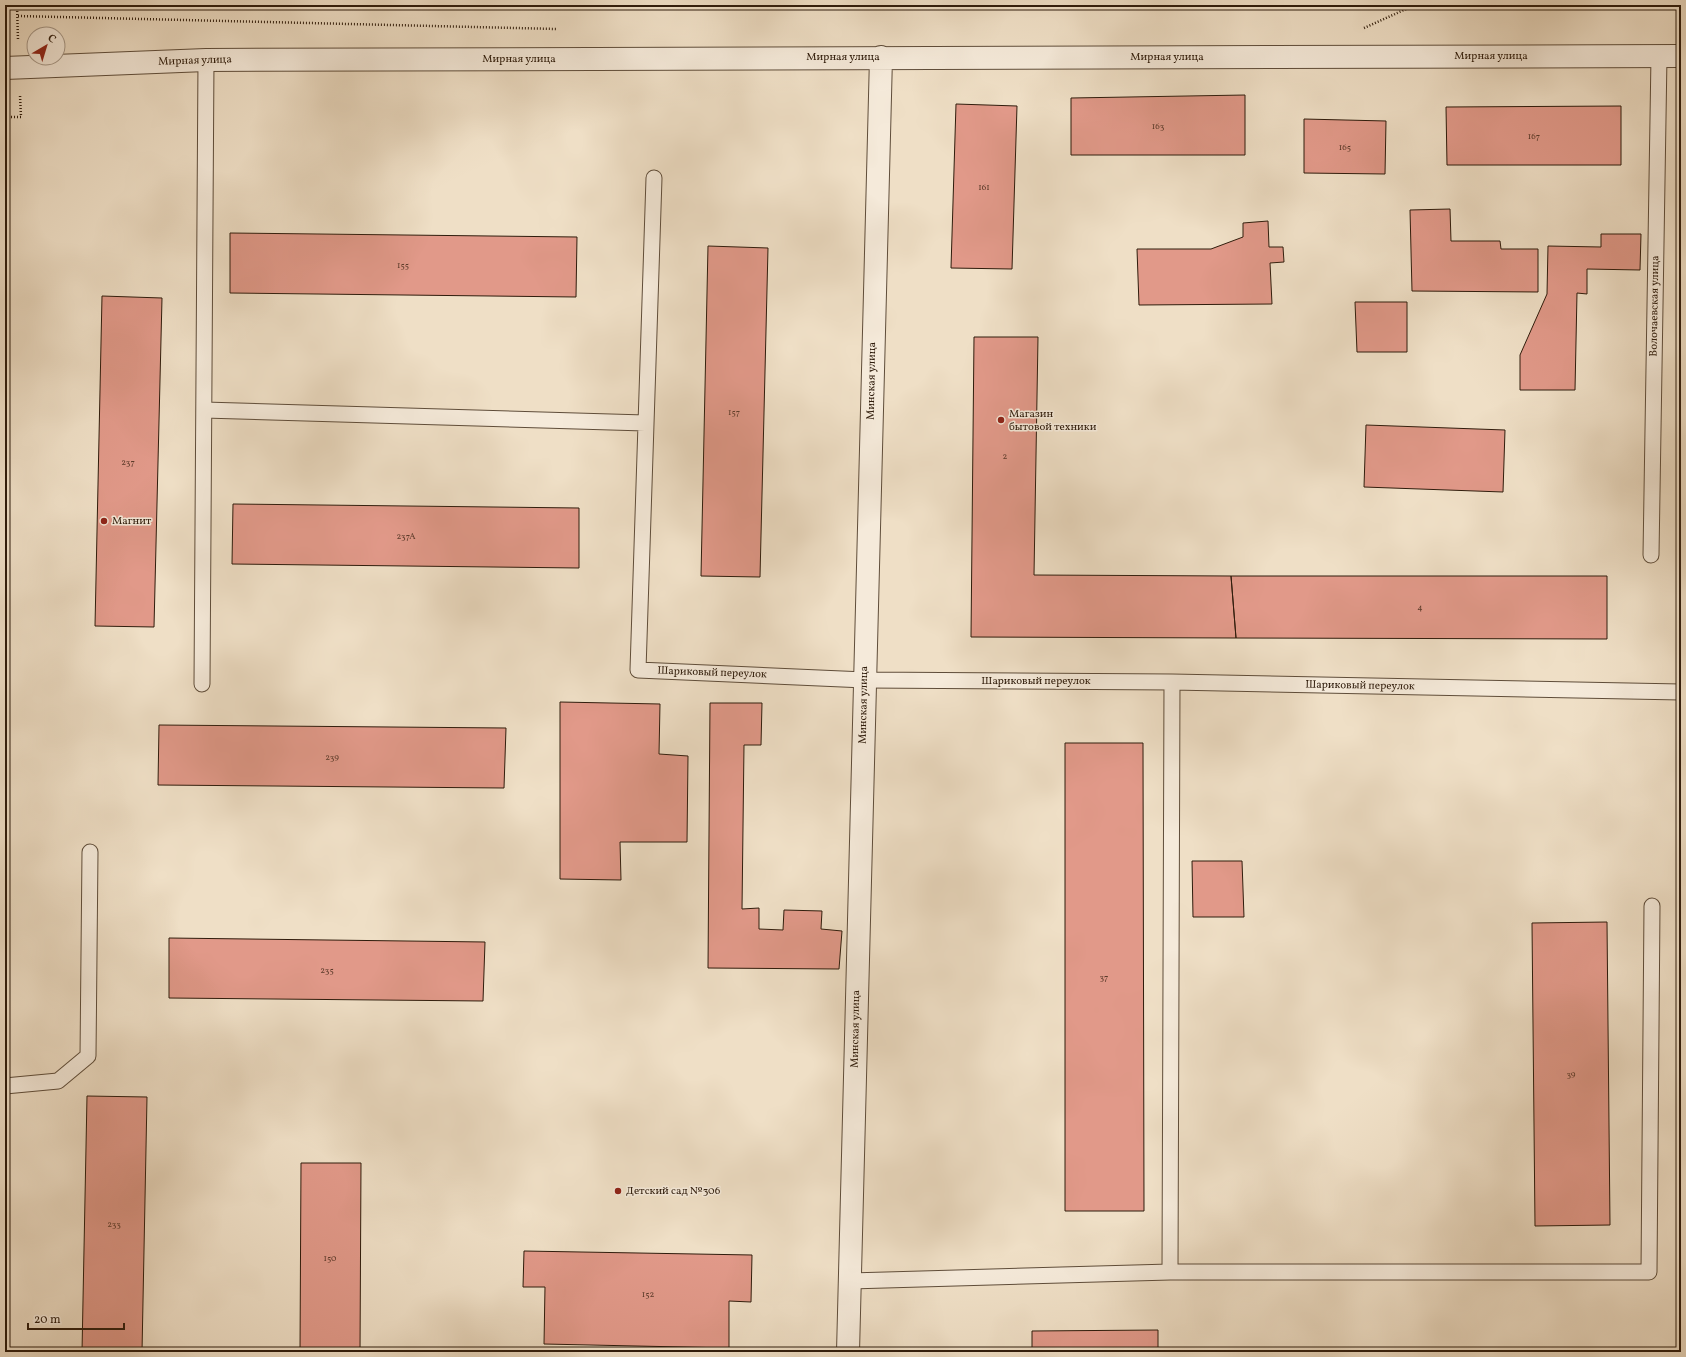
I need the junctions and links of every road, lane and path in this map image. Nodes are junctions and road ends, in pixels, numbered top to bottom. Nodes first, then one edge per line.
1 (1659, 56) junction
2 (1681, 56) edge
3 (880, 57) junction
4 (206, 60) junction
5 (5, 68) edge
6 (654, 178) dead end
7 (204, 410) junction
8 (645, 423) junction
9 (1651, 555) dead end
10 (865, 680) junction
11 (1172, 682) junction
12 (202, 684) dead end
13 (1681, 692) edge
14 (90, 852) dead end
15 (1652, 906) dead end
16 (5, 1086) edge
17 (1170, 1272) junction
18 (850, 1281) junction
19 (848, 1352) edge

1 - 2 street, Мирная улица
1 - 3 street, Мирная улица
1 - 9 lane, Волочаевская улица
3 - 4 street, Мирная улица
3 - 10 street, Минская улица
4 - 5 street, Мирная улица
4 - 7 lane
6 - 8 lane
7 - 8 lane
7 - 12 lane
8 - 10 lane, Шариковый переулок
10 - 11 lane, Шариковый переулок
10 - 18 street, Минская улица
11 - 13 lane, Шариковый переулок
11 - 17 lane
14 - 16 lane
15 - 17 lane
17 - 18 lane
18 - 19 street, Минская улица

